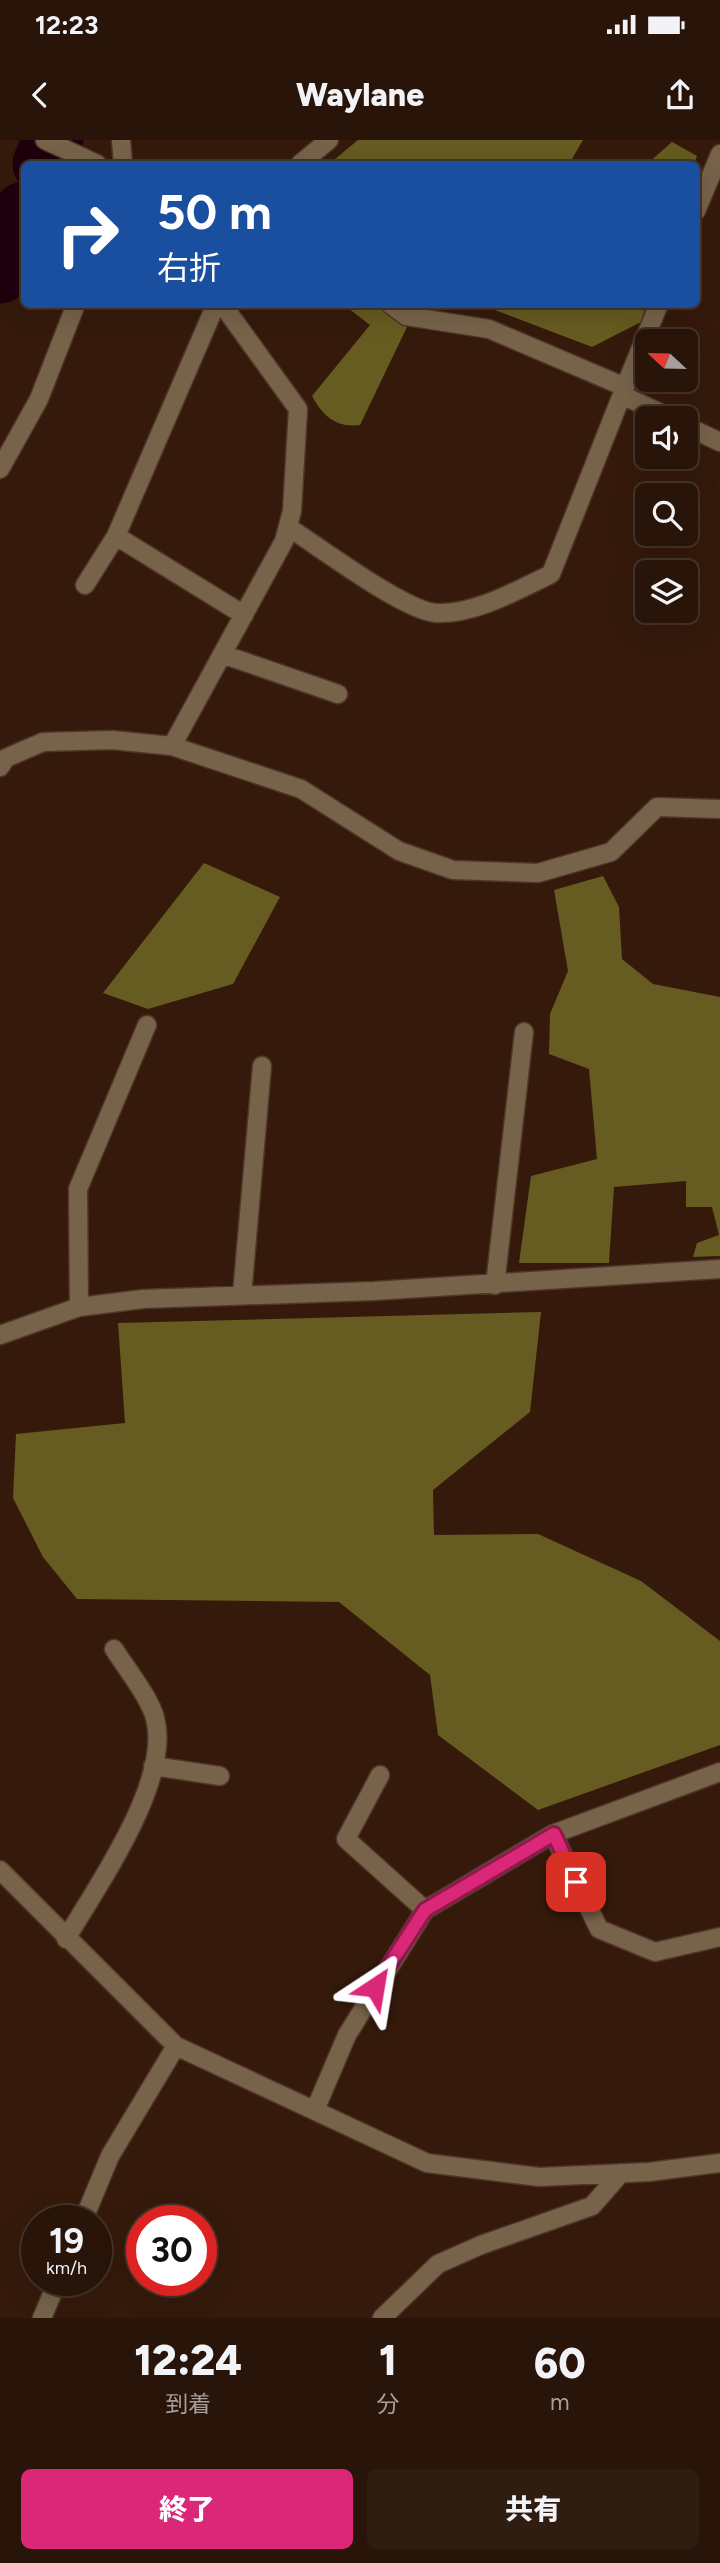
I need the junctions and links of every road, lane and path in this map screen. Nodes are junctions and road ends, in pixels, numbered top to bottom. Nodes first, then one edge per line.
1 (45, 140) edge
2 (121, 140) edge
3 (329, 140) edge
4 (720, 153) edge
5 (90, 161) edge
6 (124, 161) edge
7 (304, 161) edge
8 (700, 201) edge
9 (74, 308) edge
10 (214, 308) edge
11 (225, 308) edge
12 (395, 308) edge
13 (657, 308) edge
14 (624, 391) junction
15 (650, 406) edge
16 (698, 432) edge
17 (720, 442) edge
18 (0, 469) edge
19 (288, 527) junction
20 (116, 536) junction
21 (85, 585) dead end
22 (243, 615) junction
23 (222, 654) junction
24 (338, 694) dead end
25 (172, 746) junction
26 (0, 767) edge
27 (720, 809) edge
28 (147, 1025) dead end
29 (524, 1032) dead end
30 (262, 1066) dead end
31 (720, 1269) edge
32 (495, 1284) junction
33 (242, 1296) junction
34 (79, 1307) junction
35 (0, 1335) edge
36 (114, 1649) dead end
37 (153, 1766) junction
38 (720, 1772) edge
39 (380, 1775) dead end
40 (220, 1776) dead end
41 (554, 1834) junction
42 (0, 1870) edge
43 (425, 1910) junction
44 (720, 1937) edge
45 (66, 1939) junction
46 (176, 2046) junction
47 (315, 2110) junction
48 (720, 2162) edge
49 (621, 2173) junction
50 (90, 2205) edge
51 (51, 2296) edge
52 (42, 2318) edge
53 (382, 2318) edge

1 - 5 street
2 - 6 street
3 - 7 street
4 - 8 street
9 - 18 street
10 - 20 street
11 - 19 street
12 - 14 street
13 - 14 street
14 - 15 street
14 - 19 street
16 - 17 street
19 - 22 street
20 - 21 street
20 - 22 street
22 - 23 street
23 - 24 street
23 - 25 street
25 - 26 street
25 - 27 street
28 - 34 street
29 - 32 street
30 - 33 street
31 - 32 street
32 - 33 street
33 - 34 street
34 - 35 street
36 - 37 street
37 - 40 street
37 - 45 street
38 - 41 street
39 - 43 street
41 - 43 street
41 - 44 street
42 - 45 street
43 - 47 street
45 - 46 street
46 - 47 street
46 - 50 street
47 - 49 street
48 - 49 street
49 - 53 street
51 - 52 street

